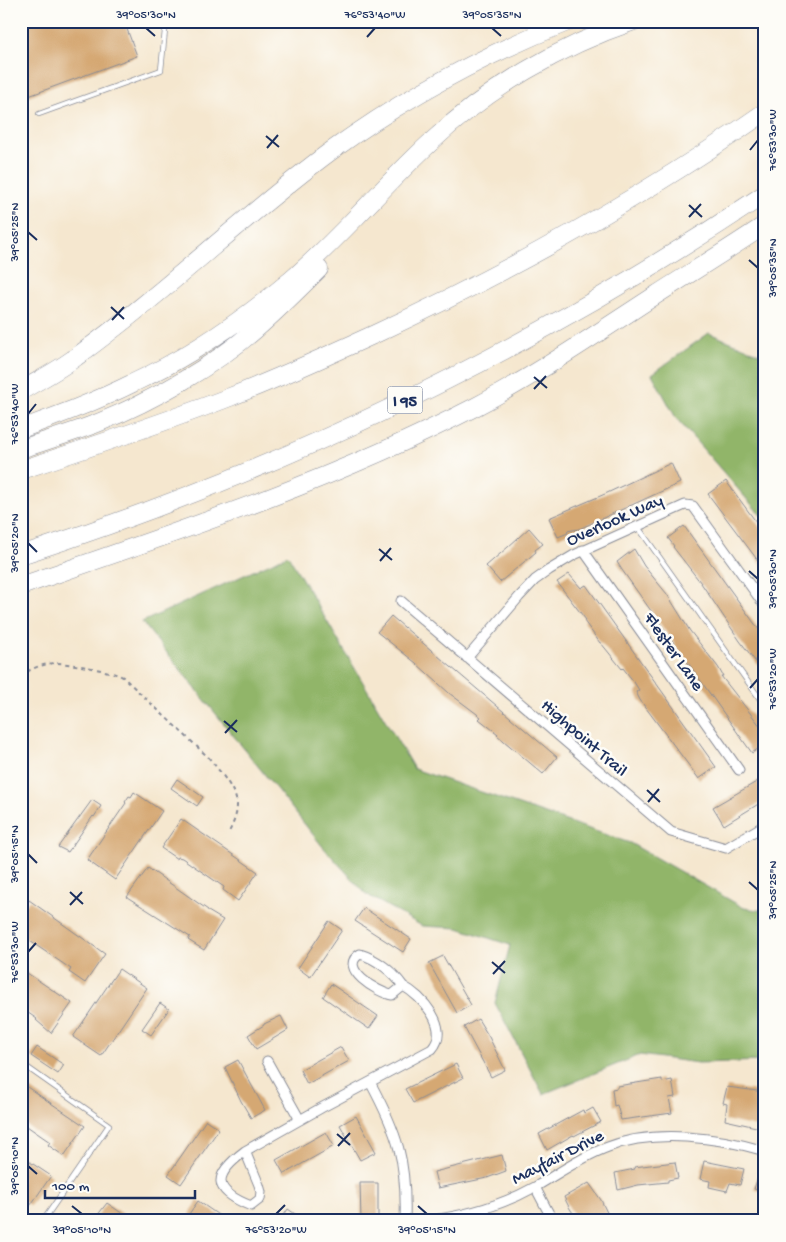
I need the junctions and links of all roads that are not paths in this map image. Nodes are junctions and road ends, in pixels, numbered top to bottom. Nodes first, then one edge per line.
1 (166, 21) edge
2 (570, 21) edge
3 (634, 21) edge
4 (530, 69) junction
5 (765, 112) edge
6 (40, 114) dead end
7 (765, 194) edge
8 (765, 226) edge
9 (765, 240) edge
10 (658, 294) junction
11 (21, 391) edge
12 (21, 430) edge
13 (21, 449) edge
14 (21, 470) edge
15 (638, 527) junction
16 (584, 550) junction
17 (21, 555) edge
18 (21, 586) edge
19 (400, 601) dead end
20 (765, 606) edge
21 (467, 658) junction
22 (765, 706) edge
23 (739, 770) dead end
24 (765, 825) edge
25 (403, 986) junction
26 (268, 1061) dead end
27 (21, 1063) edge
28 (370, 1082) junction
29 (300, 1120) junction
30 (245, 1151) junction
31 (765, 1151) edge
32 (535, 1187) junction
33 (43, 1221) edge
34 (405, 1221) edge
35 (426, 1221) edge
36 (553, 1221) edge

1 - 6 lane
2 - 11 highway
3 - 4 highway
4 - 12 highway
4 - 13 highway
5 - 14 highway
7 - 17 highway, I 95
8 - 10 highway
9 - 10 highway
10 - 18 highway
15 - 16 street, Overlook Way
15 - 20 street, Overlook Way
15 - 22 lane
16 - 21 street, Overlook Way
16 - 23 street, Flester Lane
19 - 21 street, Highpoint Trail
21 - 24 street, Highpoint Trail
25 - 25 street
25 - 28 street
26 - 29 street
27 - 33 lane
28 - 29 street
28 - 34 street
29 - 30 street
30 - 30 street
31 - 32 street, Mayfair Drive
32 - 35 street, Mayfair Drive
32 - 36 street

